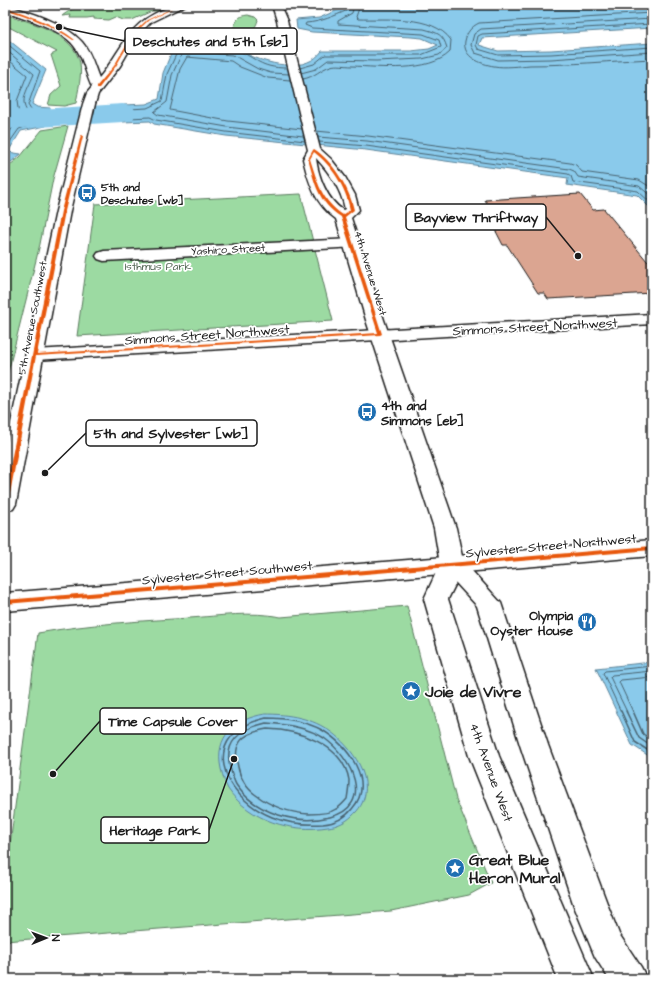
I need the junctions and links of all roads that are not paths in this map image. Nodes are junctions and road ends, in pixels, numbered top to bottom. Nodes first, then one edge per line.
1 (182, 5) edge
2 (193, 5) edge
3 (276, 5) edge
4 (5, 8) edge
5 (171, 9) junction
6 (289, 10) dead end
7 (282, 21) junction
8 (98, 87) junction
9 (316, 156) junction
10 (343, 217) junction
11 (352, 244) junction
12 (104, 256) dead end
13 (652, 319) edge
14 (380, 334) junction
15 (35, 355) junction
16 (5, 504) edge
17 (652, 548) edge
18 (452, 564) junction
19 (5, 602) edge
20 (576, 979) edge
21 (629, 979) edge

1 - 5 street, 5th Avenue Southwest
2 - 5 street, 5th Avenue Southwest
3 - 7 street, 4th Avenue West
4 - 8 street
5 - 8 street, 5th Avenue Southwest
6 - 7 street
7 - 9 street, 4th Avenue West
8 - 15 street, 5th Avenue Southwest
9 - 10 street, 4th Avenue West
9 - 10 street, 4th Avenue West
10 - 11 street, 4th Avenue West
11 - 12 street, Yashiro Street
11 - 14 street, 4th Avenue West
13 - 14 street, Simmons Street Northwest
14 - 15 street, Simmons Street Northwest
14 - 18 street, 4th Avenue West
15 - 16 street, 5th Avenue Southwest
17 - 18 street, Sylvester Street Northwest
18 - 19 street, Sylvester Street Southwest
18 - 20 street, 4th Avenue West
18 - 21 street

